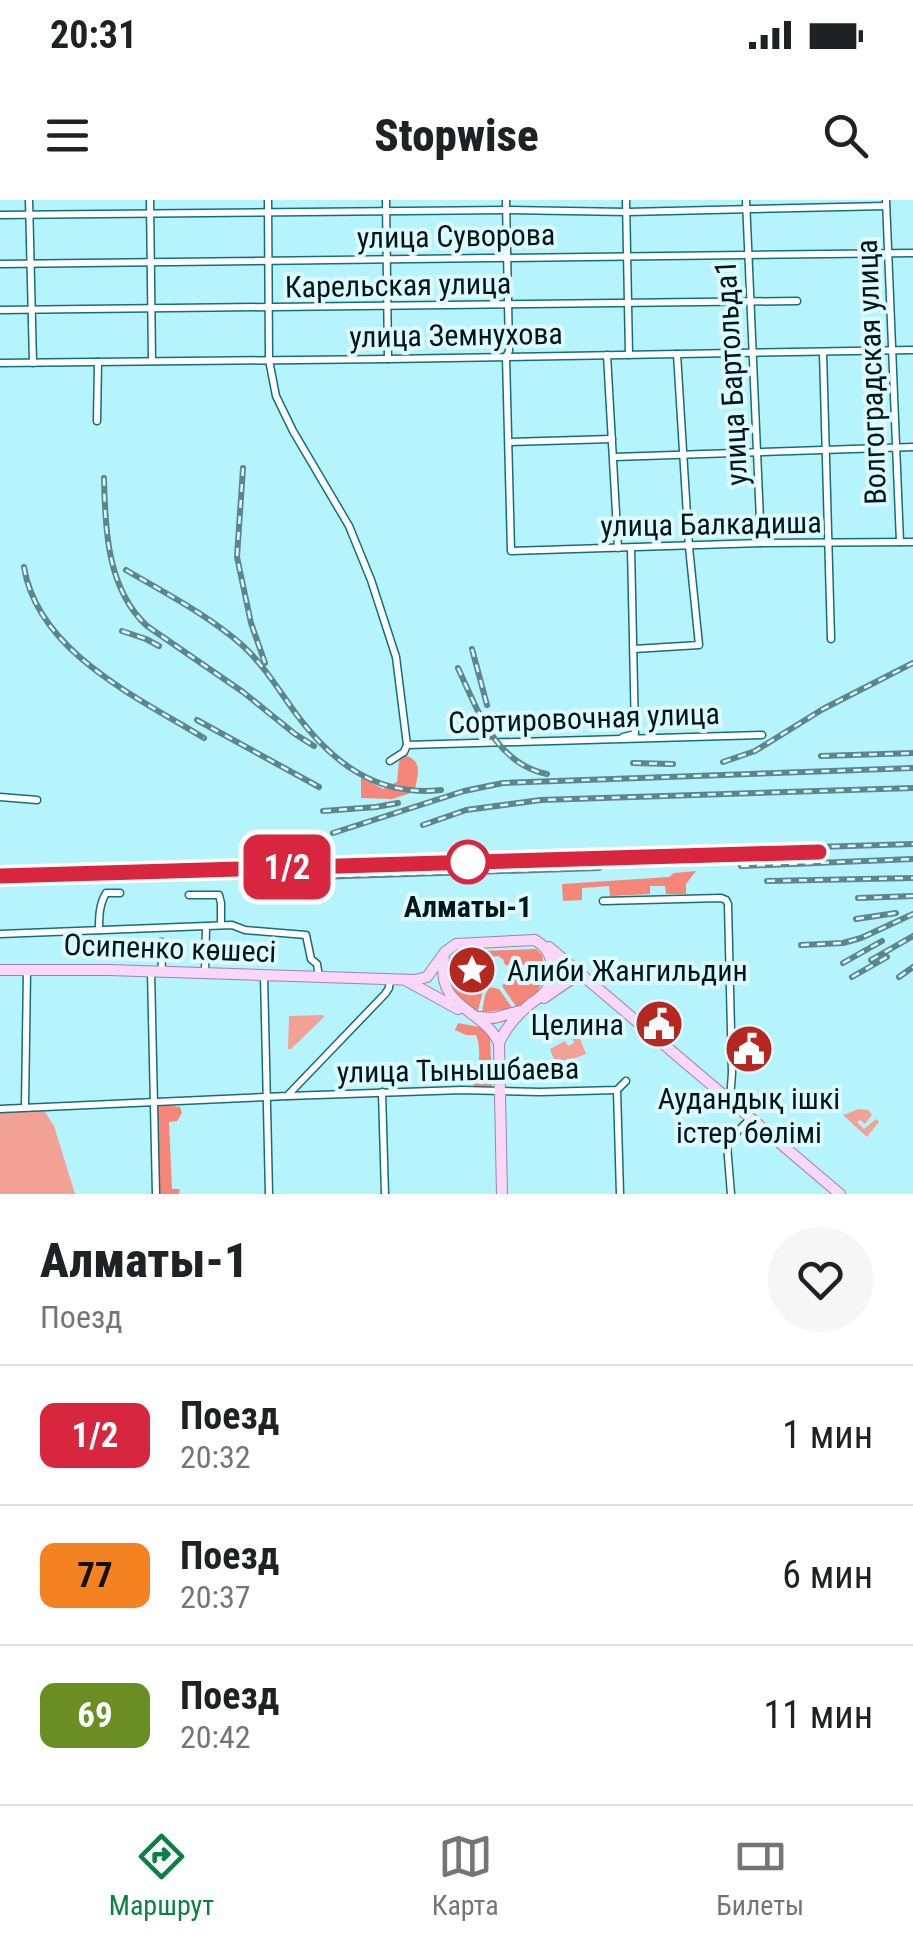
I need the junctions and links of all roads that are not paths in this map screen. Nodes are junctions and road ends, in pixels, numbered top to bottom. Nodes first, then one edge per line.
1 (30, 200) edge
2 (150, 200) edge
3 (268, 200) edge
4 (386, 200) edge
5 (506, 200) edge
6 (626, 200) edge
7 (886, 203) edge
8 (746, 204) edge
9 (506, 210) junction
10 (386, 211) junction
11 (626, 212) junction
12 (268, 213) junction
13 (150, 214) junction
14 (0, 215) edge
15 (30, 215) junction
16 (913, 253) edge
17 (890, 254) junction
18 (628, 256) junction
19 (748, 256) junction
20 (507, 258) junction
21 (386, 260) junction
22 (150, 261) junction
23 (268, 261) junction
24 (30, 263) junction
25 (0, 264) edge
26 (796, 302) dead end
27 (750, 304) junction
28 (628, 305) junction
29 (509, 306) junction
30 (388, 307) junction
31 (268, 309) junction
32 (0, 310) edge
33 (151, 310) junction
34 (31, 311) junction
35 (913, 350) edge
36 (893, 351) junction
37 (823, 352) junction
38 (753, 353) junction
39 (678, 354) junction
40 (607, 355) junction
41 (629, 355) junction
42 (506, 357) junction
43 (268, 360) junction
44 (388, 360) junction
45 (152, 361) junction
46 (98, 362) junction
47 (0, 363) edge
48 (33, 363) junction
49 (97, 421) dead end
50 (612, 439) junction
51 (508, 442) junction
52 (896, 446) junction
53 (913, 447) edge
54 (828, 450) junction
55 (683, 454) junction
56 (758, 454) junction
57 (614, 458) junction
58 (900, 542) junction
59 (913, 542) edge
60 (761, 543) junction
61 (830, 544) junction
62 (689, 547) junction
63 (618, 548) junction
64 (632, 548) junction
65 (831, 640) dead end
66 (634, 648) junction
67 (762, 735) dead end
68 (612, 740) junction
69 (407, 746) junction
70 (390, 761) dead end
71 (0, 797) edge
72 (37, 800) dead end
73 (120, 893) dead end
74 (190, 895) dead end
75 (603, 901) dead end
76 (222, 925) junction
77 (206, 927) junction
78 (99, 930) junction
79 (0, 934) edge
80 (535, 940) junction
81 (160, 942) dead end
82 (444, 952) junction
83 (572, 966) junction
84 (0, 970) edge
85 (27, 970) junction
86 (156, 972) junction
87 (205, 974) junction
88 (264, 976) junction
89 (319, 977) junction
90 (390, 979) junction
91 (405, 980) junction
92 (594, 984) junction
93 (563, 986) junction
94 (526, 1008) junction
95 (469, 1014) junction
96 (499, 1043) junction
97 (626, 1081) dead end
98 (617, 1090) junction
99 (501, 1091) junction
100 (382, 1092) junction
101 (287, 1096) junction
102 (267, 1097) junction
103 (154, 1102) junction
104 (730, 1102) junction
105 (25, 1108) junction
106 (0, 1109) edge
107 (751, 1119) junction
108 (156, 1194) edge
109 (269, 1194) edge
110 (385, 1194) edge
111 (502, 1194) edge
112 (620, 1194) edge
113 (731, 1194) edge
114 (840, 1194) edge

1 - 15 street
2 - 13 street
3 - 12 street
4 - 10 street
5 - 9 street
6 - 11 street
7 - 8 street
7 - 17 street, Волгоградская улица
8 - 11 street
8 - 19 street, улица Бартольда1
9 - 10 street
9 - 11 street
9 - 20 street
10 - 12 street
10 - 21 street
11 - 18 street
12 - 13 street
12 - 23 street
13 - 15 street
13 - 22 street
14 - 15 street
15 - 24 street
16 - 17 street, улица Суворова
17 - 19 street, улица Суворова
17 - 36 street, Волгоградская улица
18 - 19 street, улица Суворова
18 - 20 street, улица Суворова
18 - 28 street
19 - 27 street, улица Бартольда1
20 - 21 street, улица Суворова
20 - 29 street
21 - 23 street, улица Суворова
21 - 30 street
22 - 23 street, улица Суворова
22 - 24 street, улица Суворова
22 - 33 street
23 - 31 street
24 - 25 street, улица Суворова
24 - 34 street
26 - 27 street, Карельская улица
27 - 28 street, Карельская улица
27 - 38 street, улица Бартольда1
28 - 29 street, Карельская улица
28 - 41 street
29 - 30 street, Карельская улица
29 - 42 street
30 - 31 street, Карельская улица
30 - 44 street
31 - 33 street, Карельская улица
31 - 43 street
32 - 34 street, Карельская улица
33 - 34 street, Карельская улица
33 - 45 street
34 - 48 street
35 - 36 street, улица Земнухова
36 - 37 street, улица Земнухова
36 - 52 street, Волгоградская улица
37 - 38 street, улица Земнухова
37 - 54 street
38 - 39 street, улица Земнухова
38 - 56 street, улица Бартольда1
39 - 41 street, улица Земнухова
39 - 55 street
40 - 41 street, улица Земнухова
40 - 42 street, улица Земнухова
40 - 50 street
42 - 44 street, улица Земнухова
42 - 51 street
43 - 44 street, улица Земнухова
43 - 45 street, улица Земнухова
43 - 69 street
45 - 46 street, улица Земнухова
46 - 48 street, улица Земнухова
46 - 49 street
47 - 48 street, улица Земнухова
50 - 51 street
50 - 57 street
51 - 63 street, улица Балкадиша
52 - 53 street
52 - 54 street
52 - 58 street, Волгоградская улица
54 - 56 street
54 - 61 street
55 - 56 street
55 - 57 street
55 - 62 street
56 - 60 street, улица Бартольда1
57 - 63 street
58 - 59 street, улица Балкадиша
58 - 61 street, улица Балкадиша
60 - 61 street, улица Балкадиша
60 - 62 street, улица Балкадиша
61 - 65 street
62 - 64 street, улица Балкадиша
62 - 66 street
63 - 64 street, улица Балкадиша
64 - 66 street
66 - 68 street
67 - 68 street, Сортировочная улица
68 - 69 street, Сортировочная улица
69 - 70 street
71 - 72 street
73 - 78 street
74 - 76 street
75 - 104 street
76 - 77 street
76 - 89 street
77 - 78 street
77 - 87 street
78 - 79 street
80 - 82 main road
80 - 83 main road
80 - 94 main road
81 - 86 street
82 - 91 main road
82 - 95 main road
83 - 92 main road
83 - 93 main road
84 - 85 main road, Осипенко көшесі
85 - 86 main road, Осипенко көшесі
85 - 105 street
86 - 87 main road, Осипенко көшесі
86 - 103 street
87 - 88 main road, Осипенко көшесі
88 - 89 main road, Осипенко көшесі
88 - 102 street
89 - 90 main road, Осипенко көшесі
90 - 91 main road, Осипенко көшесі
90 - 101 street
91 - 95 main road
92 - 93 main road
92 - 104 main road
93 - 94 main road
94 - 95 main road
94 - 96 main road
95 - 96 main road
96 - 99 main road
97 - 98 street, улица Тынышбаева
98 - 99 street, улица Тынышбаева
98 - 112 street
99 - 100 street, улица Тынышбаева
99 - 111 main road
100 - 101 street, улица Тынышбаева
100 - 110 street
101 - 102 street, улица Тынышбаева
102 - 103 street
102 - 109 street
103 - 105 street
103 - 108 street
104 - 107 main road
105 - 106 street
107 - 113 street
107 - 114 main road

